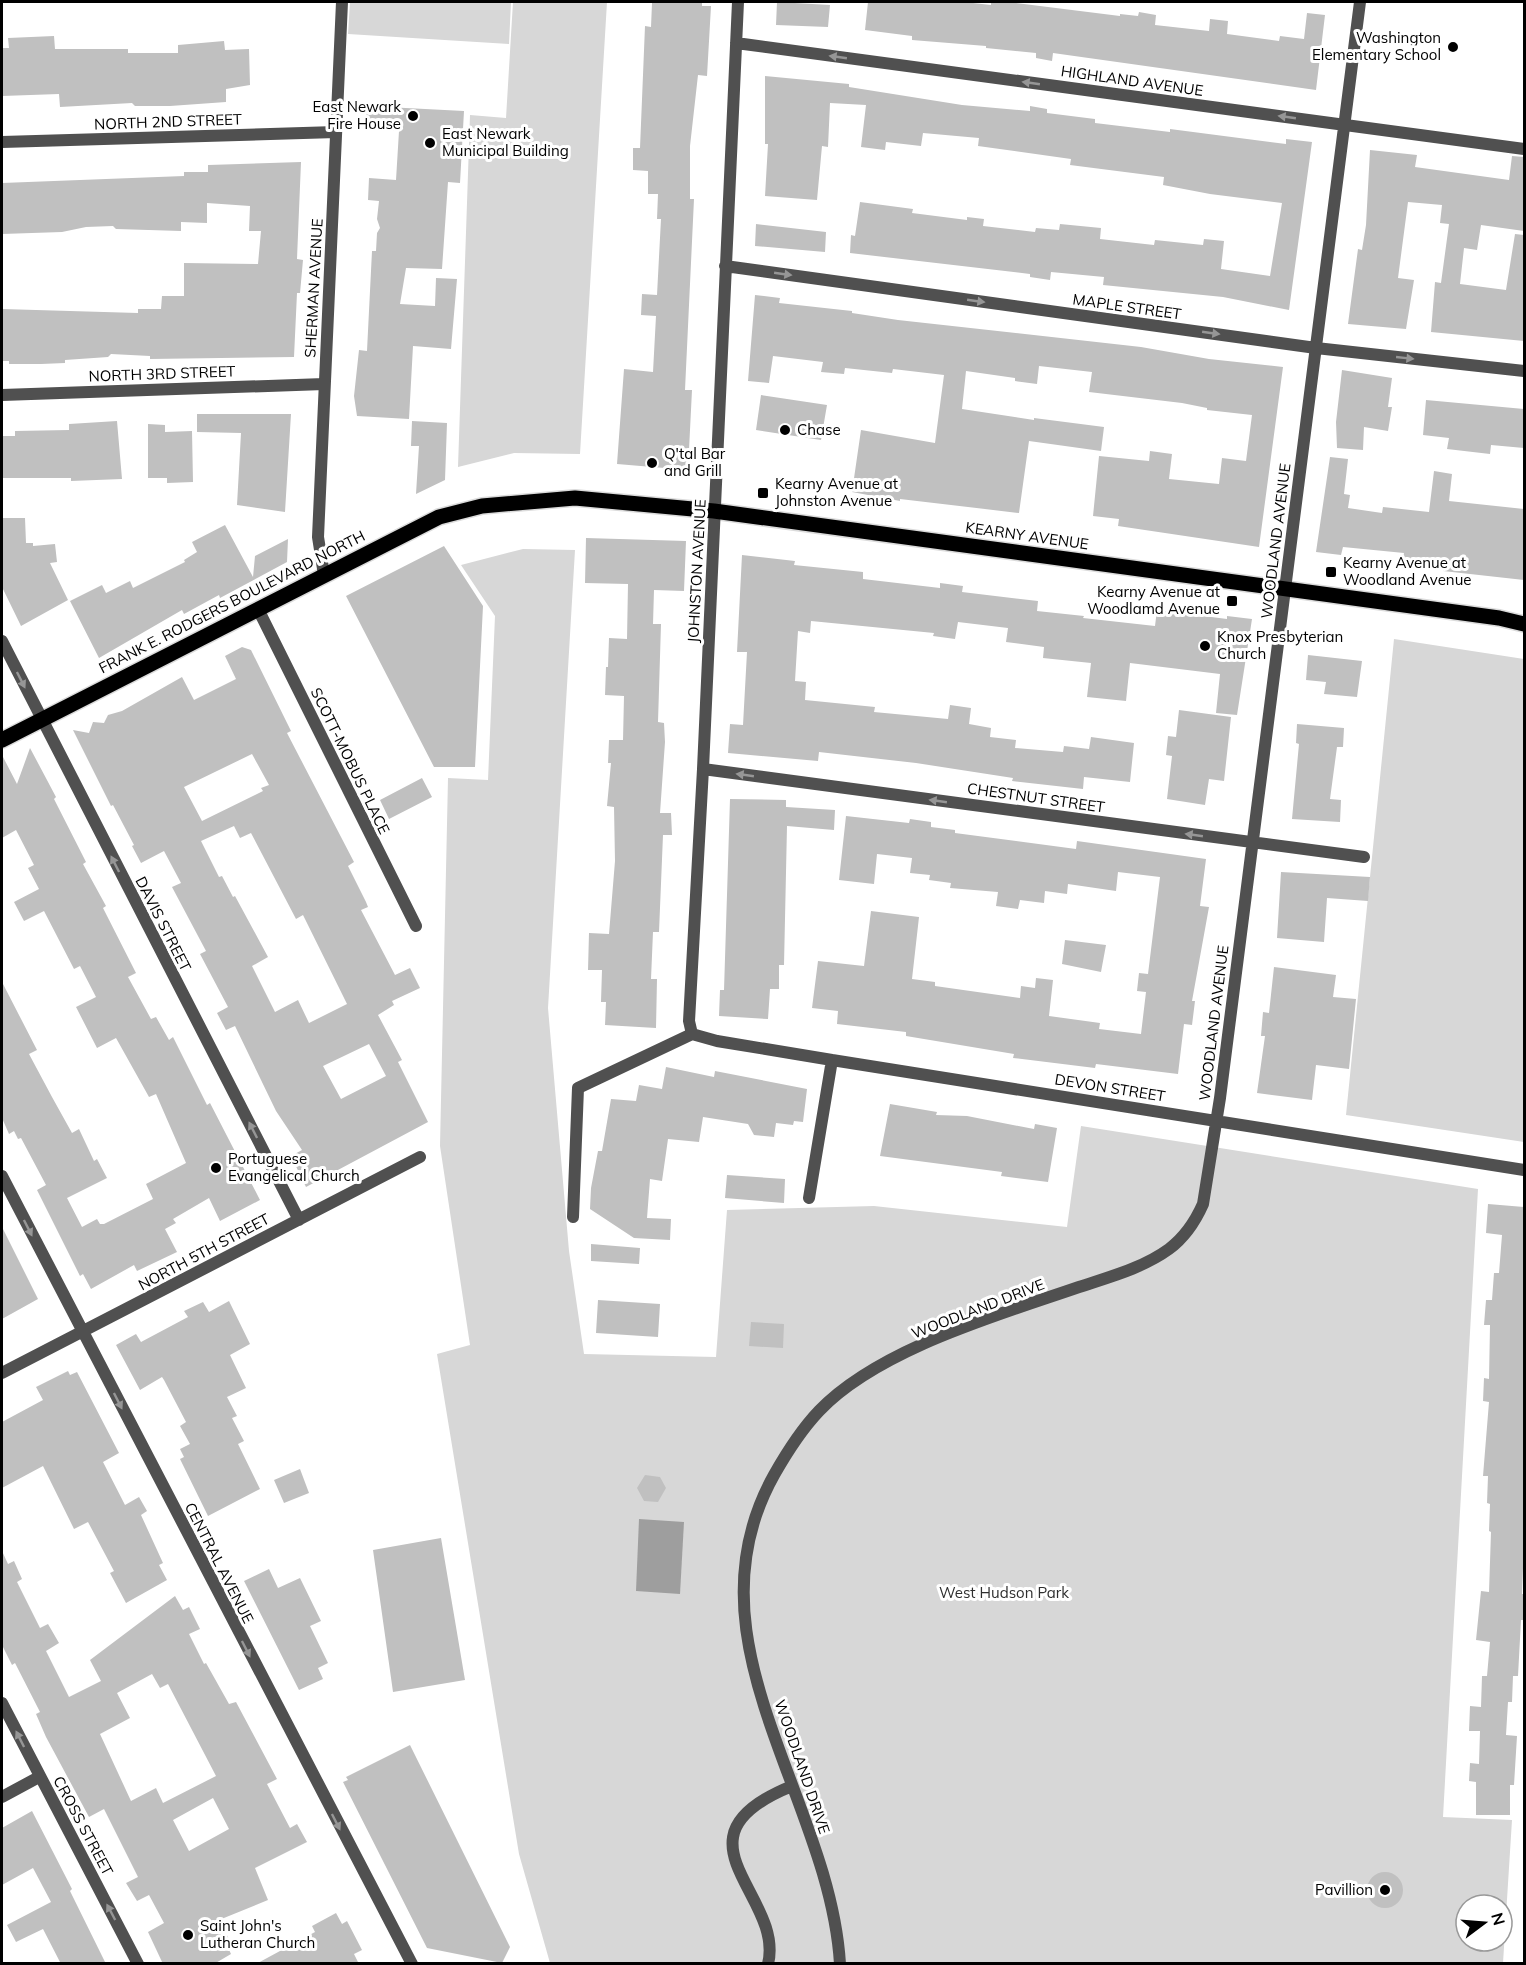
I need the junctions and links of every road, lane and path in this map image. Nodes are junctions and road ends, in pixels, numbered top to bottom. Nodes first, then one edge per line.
1 (342, 2) edge
2 (738, 2) edge
3 (1360, 2) edge
4 (736, 43) junction
5 (1345, 125) junction
6 (336, 132) junction
7 (2, 142) edge
8 (1524, 149) edge
9 (725, 266) junction
10 (1316, 348) junction
11 (1524, 371) edge
12 (324, 384) junction
13 (2, 394) edge
14 (523, 501) joint
15 (714, 511) junction
16 (324, 575) junction
17 (1285, 590) junction
18 (258, 609) junction
19 (1524, 624) edge
20 (2, 642) edge
21 (41, 719) junction
22 (2, 740) edge
23 (703, 769) junction
24 (1252, 843) junction
25 (1364, 857) dead end
26 (416, 926) dead end
27 (693, 1034) junction
28 (832, 1060) junction
29 (1217, 1119) junction
30 (420, 1157) dead end
31 (1524, 1170) edge
32 (2, 1176) edge
33 (809, 1198) dead end
34 (573, 1217) dead end
35 (299, 1220) junction
36 (82, 1333) junction
37 (2, 1373) edge
38 (2, 1703) edge
39 (39, 1777) junction
40 (792, 1786) junction
41 (2, 1797) edge
42 (138, 1964) edge
43 (411, 1964) edge
44 (768, 1964) edge
45 (840, 1964) edge

1 - 6 street, SHERMAN AVENUE
2 - 4 street, JOHNSTON AVENUE
3 - 5 street, WOODLAND AVENUE
5 -> 4 street, HIGHLAND AVENUE
4 - 9 street, JOHNSTON AVENUE
5 - 8 street, HIGHLAND AVENUE
5 - 10 street, WOODLAND AVENUE
6 - 7 street, NORTH 2ND STREET
6 - 12 street, SHERMAN AVENUE
9 -> 10 street, MAPLE STREET
9 - 15 street, JOHNSTON AVENUE
10 -> 11 street, MAPLE STREET
10 - 17 street, WOODLAND AVENUE
12 - 13 street, NORTH 3RD STREET
12 - 16 street, SHERMAN AVENUE
14 - 15 main road, KEARNY AVENUE
14 - 16 main road, FRANK E. RODGERS BOULEVARD NORTH
15 - 17 main road, KEARNY AVENUE
15 - 23 street, JOHNSTON AVENUE
16 - 18 main road, FRANK E. RODGERS BOULEVARD NORTH
17 - 19 main road, KEARNY AVENUE
17 - 24 street, WOODLAND AVENUE
18 - 21 main road, FRANK E. RODGERS BOULEVARD NORTH
18 - 26 street, SCOTT-MOBUS PLACE
20 -> 21 street, DAVIS STREET
21 - 22 main road, FRANK E. RODGERS BOULEVARD NORTH
35 -> 21 street, DAVIS STREET
24 -> 23 street, CHESTNUT STREET
23 - 27 street, JOHNSTON AVENUE
24 - 25 street, CHESTNUT STREET
24 - 29 street, WOODLAND AVENUE
27 - 28 street, DEVON STREET
27 - 34 street
28 - 29 street, DEVON STREET
28 - 33 street
29 - 31 street, DEVON STREET
29 - 40 street, WOODLAND DRIVE
30 - 35 street, NORTH 5TH STREET
32 -> 36 street, CENTRAL AVENUE
35 - 36 street, NORTH 5TH STREET
36 - 37 street, NORTH 5TH STREET
36 -> 43 street, CENTRAL AVENUE
39 -> 38 street, CROSS STREET
39 - 41 street
42 -> 39 street, CROSS STREET
40 - 44 street
40 - 45 street, WOODLAND DRIVE

